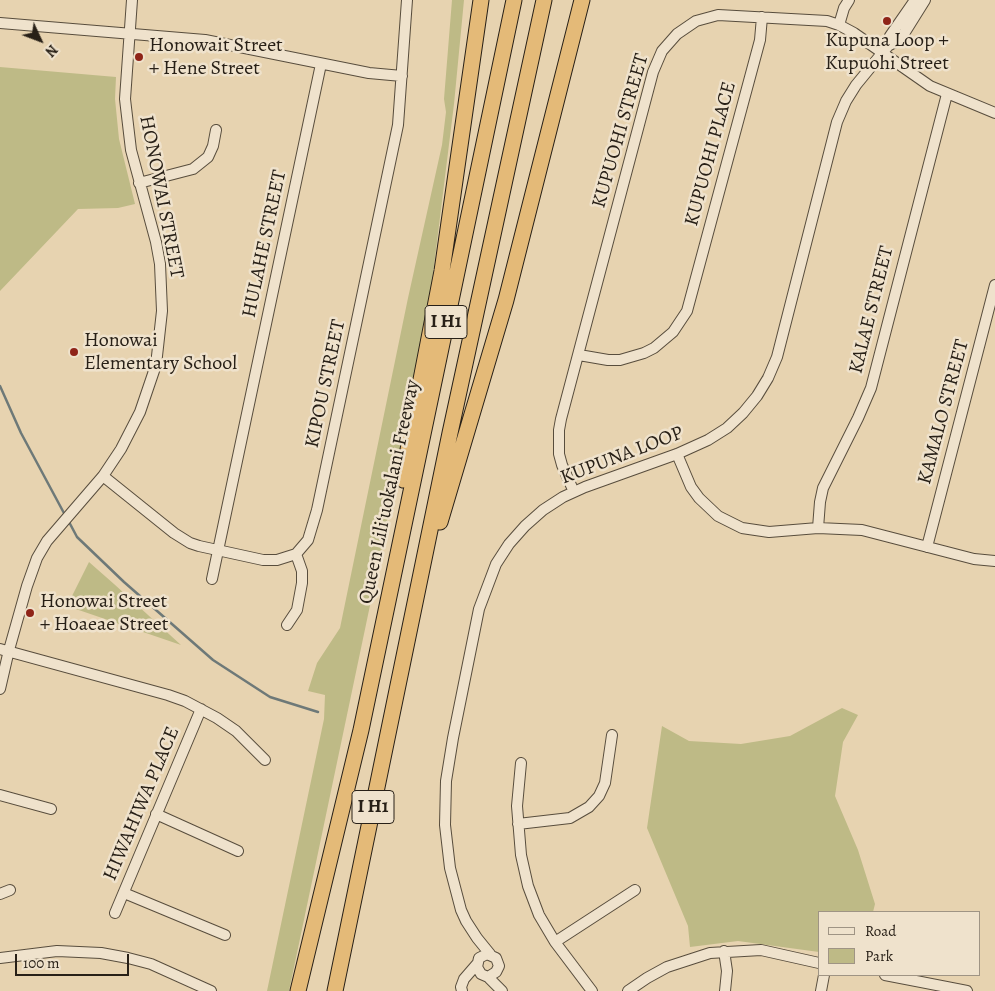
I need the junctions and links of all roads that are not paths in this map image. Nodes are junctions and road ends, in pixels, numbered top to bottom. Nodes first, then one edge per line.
1 (132, 0) edge
2 (406, 0) edge
3 (475, 0) edge
4 (481, 0) edge
5 (514, 0) edge
6 (544, 0) edge
7 (582, 0) edge
8 (849, 0) edge
9 (915, 0) edge
10 (925, 0) edge
11 (762, 17) junction
12 (0, 23) edge
13 (839, 25) junction
14 (130, 33) junction
15 (885, 49) junction
16 (471, 61) junction
17 (320, 64) junction
18 (402, 76) junction
19 (947, 94) junction
20 (995, 114) edge
21 (216, 130) dead end
22 (140, 183) junction
23 (995, 285) edge
24 (579, 354) junction
25 (677, 454) junction
26 (103, 476) junction
27 (574, 492) junction
28 (818, 528) junction
29 (927, 547) junction
30 (219, 550) junction
31 (296, 554) junction
32 (995, 561) edge
33 (212, 579) dead end
34 (410, 622) junction
35 (287, 625) dead end
36 (378, 645) junction
37 (4, 649) edge
38 (0, 689) edge
39 (201, 709) junction
40 (612, 735) dead end
41 (265, 760) dead end
42 (521, 763) dead end
43 (0, 796) edge
44 (51, 810) dead end
45 (156, 814) junction
46 (518, 824) junction
47 (238, 851) dead end
48 (635, 890) dead end
49 (124, 893) junction
50 (115, 913) dead end
51 (466, 921) junction
52 (225, 935) dead end
53 (555, 942) junction
54 (724, 951) junction
55 (490, 954) junction
56 (0, 958) edge
57 (818, 963) edge
58 (484, 969) junction
59 (824, 976) edge
60 (888, 976) edge
61 (920, 986) edge
62 (211, 991) edge
63 (298, 991) edge
64 (335, 991) edge
65 (462, 991) edge
66 (504, 991) edge
67 (592, 991) edge
68 (628, 991) edge
69 (726, 991) edge
70 (821, 991) edge
71 (967, 991) edge

1 - 14 street, HONOWAI STREET
2 - 18 street, KIPOU STREET
3 - 16 highway
4 - 16 highway
5 - 36 highway, Queen Liliʻuokalani Freeway / I H1
6 - 34 highway, I H1
7 - 34 highway
8 - 13 street
9 - 15 street, KUPUNA LOOP
10 - 15 street, KUPUNA LOOP
11 - 13 street, KUPUOHI STREET
11 - 24 street, KUPUOHI STREET
11 - 24 street, KUPUOHI PLACE
12 - 14 street
13 - 15 street, KUPUOHI STREET
14 - 17 street
14 - 22 street, HONOWAI STREET
15 - 19 street, KUPUOHI STREET
15 - 25 street, KUPUNA LOOP
16 - 36 highway
17 - 18 street
17 - 30 street, HULAHE STREET
18 - 31 street, KIPOU STREET
19 - 20 street, KUPUOHI STREET
19 - 28 street, KALAE STREET
21 - 22 street
22 - 26 street, HONOWAI STREET
23 - 29 street, KAMALO STREET
24 - 27 street, KUPUOHI STREET
25 - 27 street, KUPUNA LOOP
25 - 28 street
26 - 30 street
26 - 37 street, HONOWAI STREET
27 - 51 street, KUPUNA LOOP
28 - 29 street
29 - 32 street
30 - 31 street
30 - 33 street, HULAHE STREET
31 - 35 street
34 - 64 highway, I H1
36 - 63 highway, Queen Liliʻuokalani Freeway / I H1
37 - 38 street, HONOWAI STREET
37 - 39 street
39 - 41 street
39 - 45 street, HIWAHIWA PLACE
40 - 46 street
42 - 46 street
43 - 44 street
45 - 47 street
45 - 49 street, HIWAHIWA PLACE
46 - 53 street
48 - 53 street
49 - 50 street, HIWAHIWA PLACE
49 - 52 street
51 - 55 street, KUPUNA LOOP
51 - 58 street, KUPUNA LOOP
53 - 67 street
54 - 57 street
54 - 68 street
54 - 69 street
55 - 58 street
55 - 58 street, KUPUNA LOOP
56 - 62 street
58 - 65 street
58 - 66 street, KUPUNA LOOP
59 - 70 street
60 - 61 street
61 - 71 street

